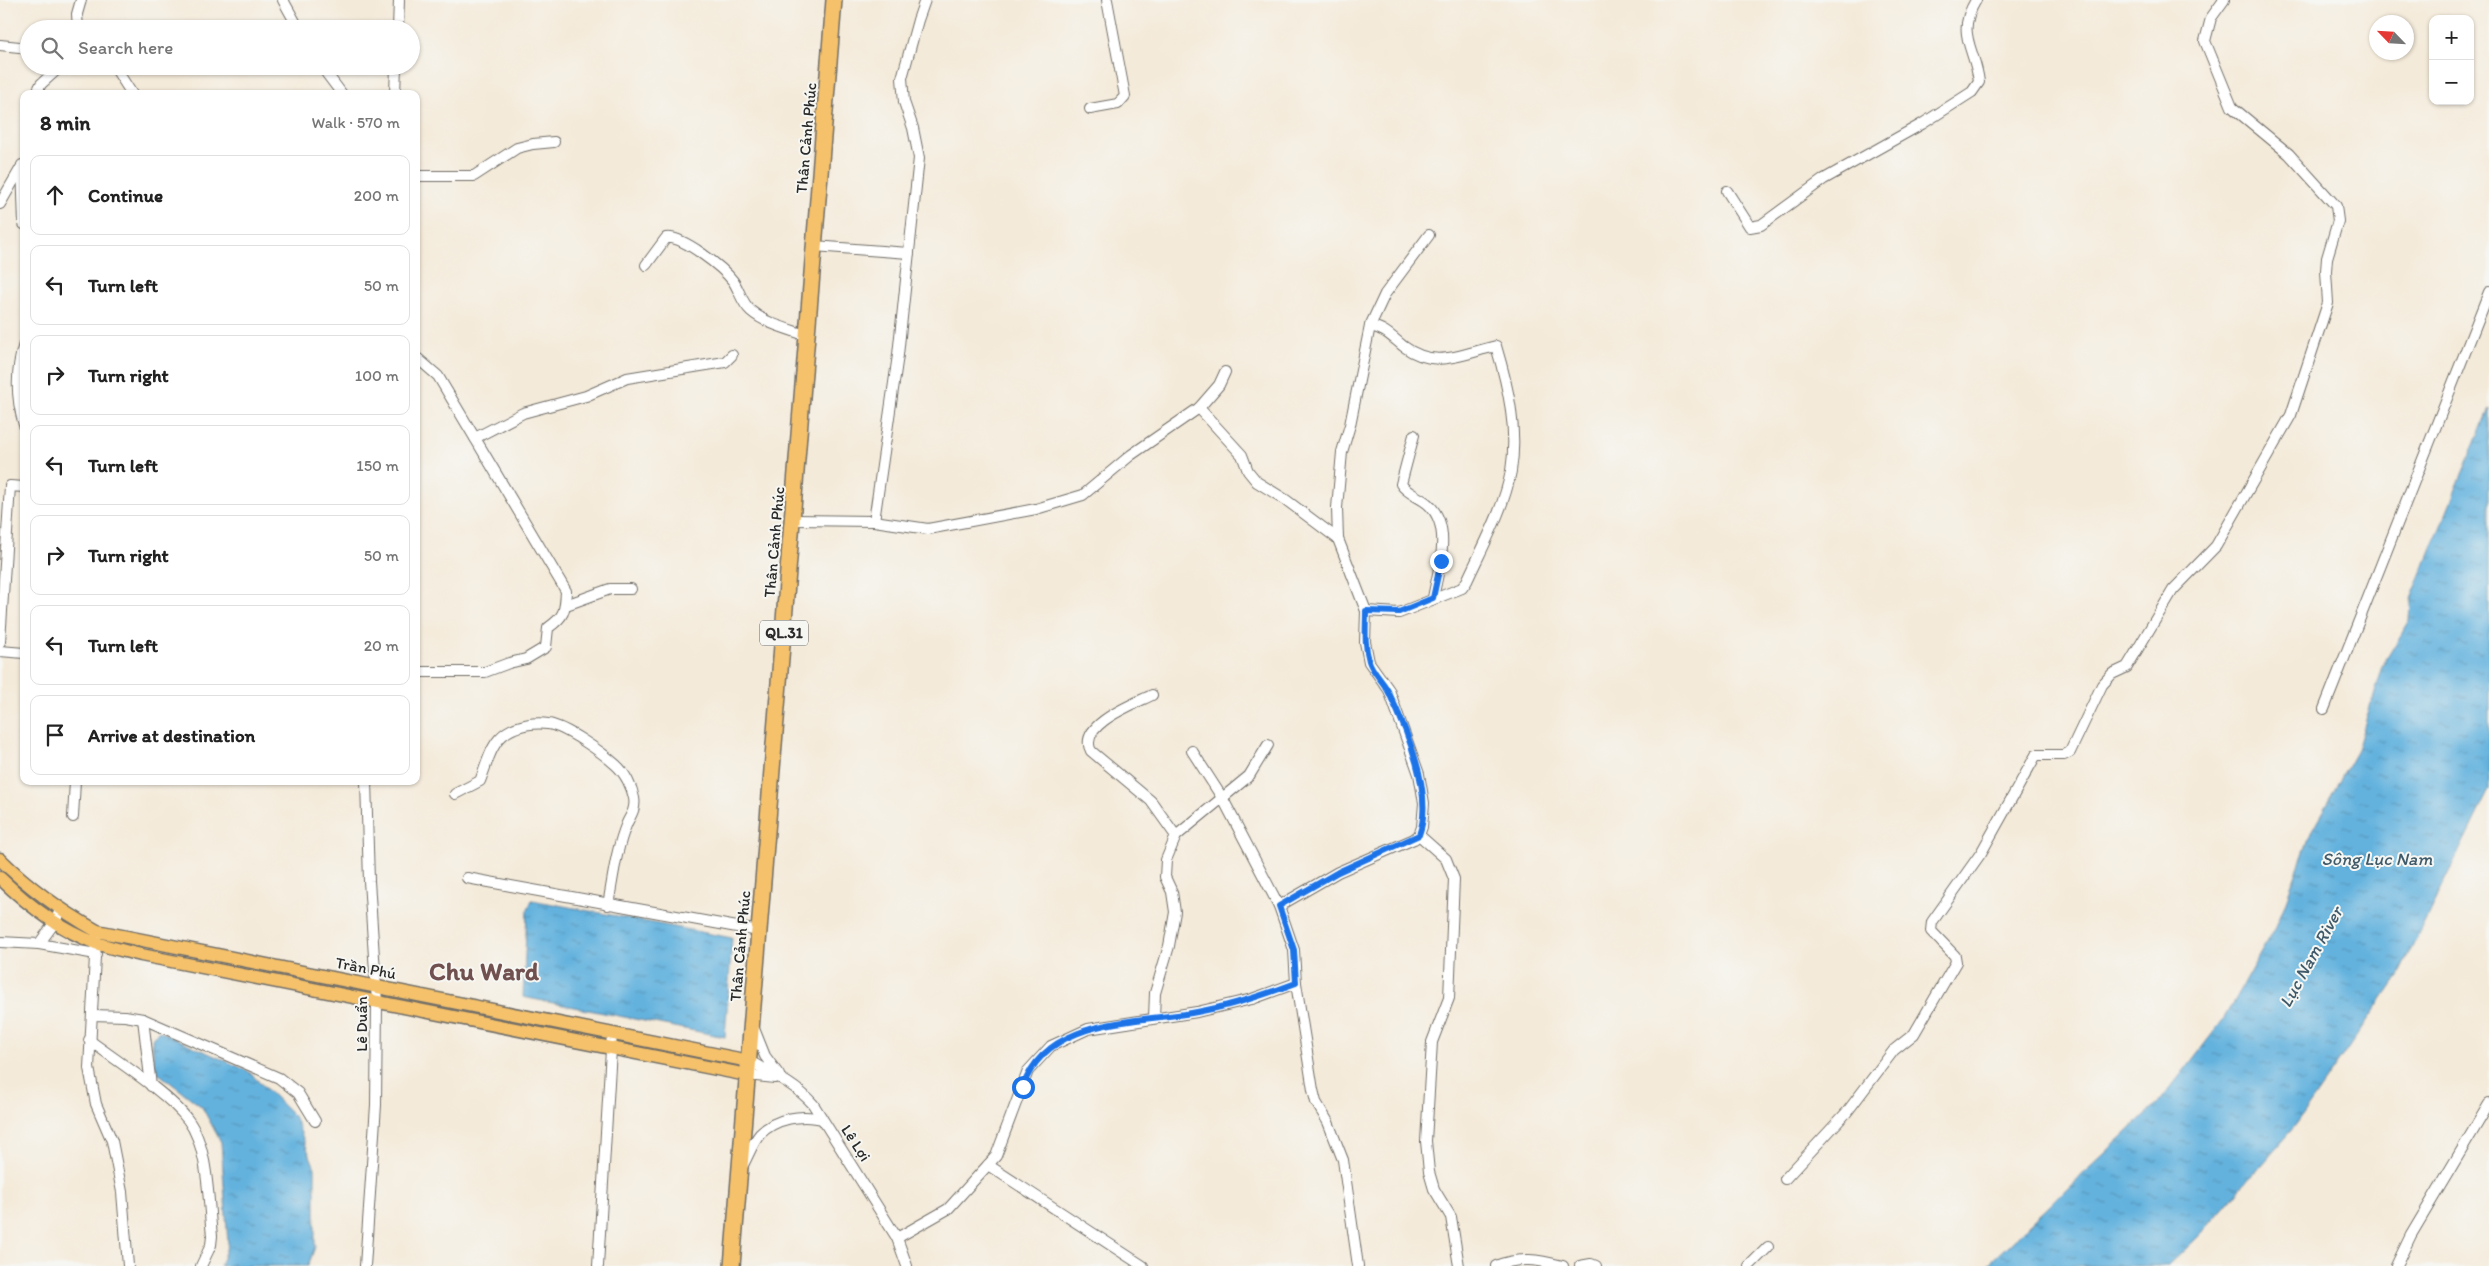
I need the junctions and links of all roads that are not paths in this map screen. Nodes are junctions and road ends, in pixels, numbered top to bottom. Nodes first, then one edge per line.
1 (82, 0) edge
2 (283, 0) edge
3 (399, 0) edge
4 (834, 0) edge
5 (925, 0) edge
6 (1107, 0) edge
7 (1976, 0) edge
8 (2224, 0) edge
9 (77, 20) edge
10 (293, 20) edge
11 (398, 20) edge
12 (0, 45) edge
13 (20, 47) edge
14 (51, 75) edge
15 (120, 75) edge
16 (328, 75) edge
17 (396, 75) edge
18 (38, 90) edge
19 (130, 90) edge
20 (339, 90) edge
21 (395, 90) edge
22 (1090, 109) dead end
23 (554, 142) dead end
24 (20, 168) edge
25 (420, 176) edge
26 (1727, 191) dead end
27 (0, 204) edge
28 (1429, 235) dead end
29 (814, 246) junction
30 (908, 253) junction
31 (646, 265) dead end
32 (2489, 292) edge
33 (1370, 326) junction
34 (808, 336) junction
35 (732, 355) dead end
36 (20, 357) edge
37 (420, 360) edge
38 (1225, 372) dead end
39 (1199, 408) junction
40 (20, 411) edge
41 (1414, 435) dead end
42 (474, 438) junction
43 (20, 487) edge
44 (794, 520) junction
45 (874, 521) junction
46 (1338, 539) junction
47 (631, 589) dead end
48 (1433, 598) junction
49 (566, 606) junction
50 (1366, 611) junction
51 (0, 642) edge
52 (0, 651) edge
53 (20, 653) edge
54 (420, 672) edge
55 (1152, 695) dead end
56 (2324, 709) dead end
57 (1268, 745) dead end
58 (1192, 751) dead end
59 (75, 785) edge
60 (366, 785) edge
61 (455, 794) dead end
62 (1223, 799) junction
63 (72, 817) dead end
64 (1419, 835) junction
65 (1176, 836) junction
66 (0, 859) edge
67 (0, 878) edge
68 (467, 878) dead end
69 (608, 905) junction
70 (1279, 906) junction
71 (58, 916) junction
72 (759, 931) junction
73 (0, 942) edge
74 (96, 943) junction
75 (39, 944) junction
76 (1296, 983) junction
77 (376, 986) junction
78 (377, 1002) junction
79 (92, 1015) junction
80 (1154, 1018) junction
81 (144, 1019) junction
82 (752, 1022) junction
83 (612, 1032) junction
84 (89, 1040) junction
85 (611, 1047) junction
86 (748, 1068) junction
87 (781, 1078) junction
88 (151, 1086) junction
89 (2489, 1104) edge
90 (822, 1119) junction
91 (315, 1121) dead end
92 (988, 1165) junction
93 (740, 1170) junction
94 (1785, 1179) dead end
95 (897, 1238) junction
96 (1768, 1247) dead end
97 (128, 1266) edge
98 (201, 1266) edge
99 (364, 1266) edge
100 (598, 1266) edge
101 (732, 1266) edge
102 (907, 1266) edge
103 (1143, 1266) edge
104 (1358, 1266) edge
105 (1459, 1266) edge
106 (1496, 1266) edge
107 (1563, 1266) edge
108 (1580, 1266) edge
109 (1596, 1266) edge
110 (1749, 1266) edge
111 (2396, 1266) edge

1 - 9 street
2 - 10 street
3 - 11 street
4 - 29 highway, Thân Cảnh Phúc / QL.31
5 - 30 street
6 - 22 street
7 - 26 street
8 - 94 street
12 - 13 street
14 - 18 street
15 - 19 street
16 - 20 street
17 - 21 street
23 - 25 street
24 - 27 street
28 - 33 street
29 - 30 street
29 - 34 highway, Thân Cảnh Phúc / QL.31
30 - 45 street
31 - 34 street
32 - 56 street
33 - 46 street
33 - 48 street
34 - 44 highway, Thân Cảnh Phúc / QL.31
35 - 42 street
36 - 40 street
37 - 42 street
38 - 39 street
39 - 45 street
39 - 46 street
41 - 48 street
42 - 49 street
43 - 51 street
44 - 45 street
44 - 72 highway, Thân Cảnh Phúc / QL.31
46 - 50 street
47 - 49 street
48 - 50 street
49 - 54 street
50 - 64 street
52 - 53 street
55 - 65 street
57 - 62 street
58 - 62 street
59 - 63 street
60 - 77 street, Lê Duẩn
61 - 69 street
62 - 65 street
62 - 70 street
64 - 70 street
64 - 105 street
65 - 80 street
66 - 71 main road, Trần Phú
67 - 71 main road, Trần Phú
68 - 69 street
69 - 72 street
70 - 76 street
71 - 74 main road, Trần Phú
71 - 75 street
72 - 82 highway, Thân Cảnh Phúc / QL.31
73 - 75 street, Trần Phú
74 - 75 street, Trần Phú
74 - 77 main road, Trần Phú
74 - 78 main road, Trần Phú
74 - 79 street
76 - 80 street
76 - 104 street
77 - 78 street, Lê Duẩn
77 - 83 main road, Trần Phú
78 - 85 main road, Trần Phú
78 - 99 street, Lê Duẩn
79 - 81 street
79 - 84 street
80 - 92 street
81 - 88 street
81 - 91 street
82 - 86 highway, Thân Cảnh Phúc / QL.31
82 - 87 street
83 - 85 street
83 - 86 main road, Trần Phú
84 - 88 street
84 - 97 street
85 - 86 main road, Trần Phú
85 - 100 street
86 - 87 street
86 - 93 highway, Thân Cảnh Phúc / QL.31
87 - 90 street, Lê Lợi
88 - 98 street
89 - 111 street
90 - 93 street
90 - 95 street, Lê Lợi
92 - 95 street
92 - 103 street
93 - 101 highway, Thân Cảnh Phúc / QL.31
95 - 102 street, Lê Lợi
96 - 110 street
106 - 107 street
108 - 109 street

